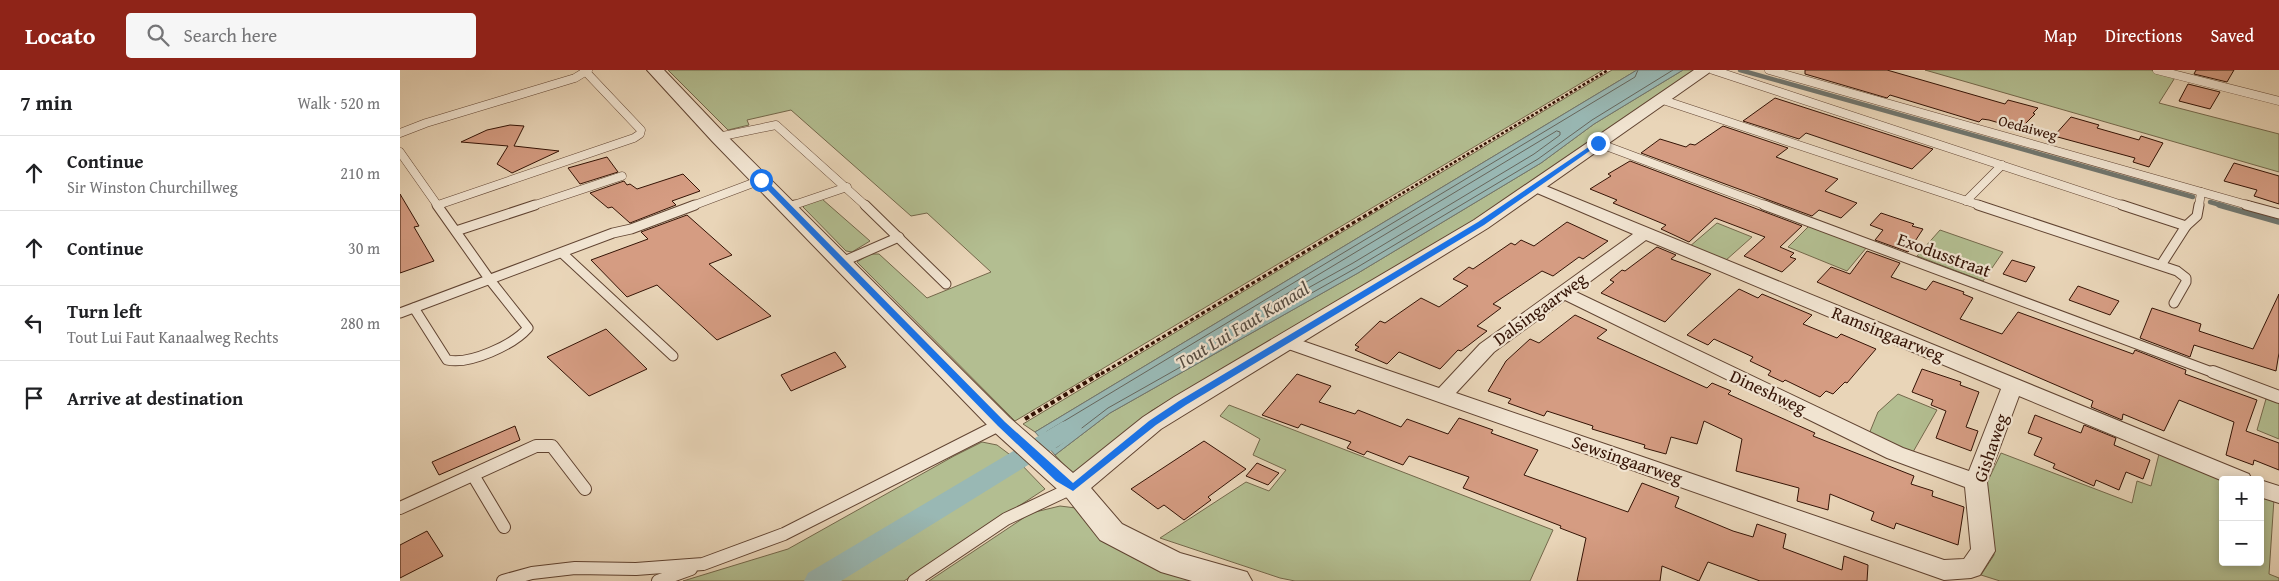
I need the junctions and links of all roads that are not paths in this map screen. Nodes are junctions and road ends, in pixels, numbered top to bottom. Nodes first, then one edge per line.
1 (655, 70) edge
2 (1705, 70) edge
3 (1713, 70) edge
4 (1769, 70) edge
5 (2157, 70) edge
6 (587, 71) edge
7 (1660, 99) junction
8 (2279, 101) edge
9 (400, 133) edge
10 (718, 137) junction
11 (1598, 143) junction
12 (400, 152) edge
13 (2002, 165) junction
14 (622, 176) dead end
15 (759, 177) junction
16 (847, 187) junction
17 (1536, 187) junction
18 (2201, 192) junction
19 (1966, 201) junction
20 (438, 205) junction
21 (788, 207) junction
22 (2279, 214) edge
23 (2186, 226) junction
24 (456, 231) junction
25 (1645, 233) junction
26 (899, 237) junction
27 (562, 253) junction
28 (842, 262) junction
29 (2161, 265) junction
30 (490, 280) junction
31 (946, 284) dead end
32 (1564, 292) junction
33 (2174, 303) dead end
34 (414, 308) junction
35 (400, 313) edge
36 (1284, 341) junction
37 (673, 356) dead end
38 (2014, 385) junction
39 (1444, 396) junction
40 (2279, 397) edge
41 (1008, 430) junction
42 (473, 474) junction
43 (2231, 476) edge
44 (1976, 482) junction
45 (1066, 483) junction
46 (585, 488) dead end
47 (2264, 490) edge
48 (2279, 496) edge
49 (400, 508) edge
50 (504, 527) dead end
51 (703, 564) junction
52 (1971, 568) joint
53 (503, 581) edge
54 (658, 581) edge
55 (914, 581) edge
56 (1236, 581) edge

1 - 10 street
2 - 7 street
3 - 13 lane
4 - 18 lane, Oedaiweg
5 - 8 lane
6 - 9 lane
6 - 20 lane
7 - 11 street
7 - 19 lane
10 - 15 street
10 - 16 lane
11 - 17 street
11 - 40 lane, Exodusstraat
12 - 20 lane
13 - 19 lane
13 - 23 lane
14 - 24 lane
15 - 21 street
15 - 27 lane
16 - 21 lane
16 - 26 lane
17 - 25 street, Ramsingaarweg
17 - 36 street
18 - 22 lane, Oedaiweg
18 - 23 lane
19 - 29 lane
20 - 24 lane
21 - 28 street
23 - 29 lane
24 - 30 lane
25 - 32 street, Dalsingaarweg
25 - 38 street, Ramsingaarweg
26 - 28 lane
26 - 31 lane
27 - 30 lane
27 - 37 lane
28 - 41 street
29 - 33 lane
30 - 34 lane
30 - 34 lane
32 - 39 street, Dalsingaarweg
32 - 44 street, Dineshweg
34 - 35 lane
36 - 39 street, Sewsingaarweg
36 - 45 street
38 - 43 street, Ramsingaarweg
38 - 44 street, Gishaweg
39 - 52 street, Sewsingaarweg
41 - 45 street
41 - 51 lane
42 - 46 lane
42 - 49 lane
42 - 50 lane
44 - 52 street, Gishaweg
45 - 55 lane
45 - 56 street
47 - 48 street
51 - 53 lane
51 - 54 lane

